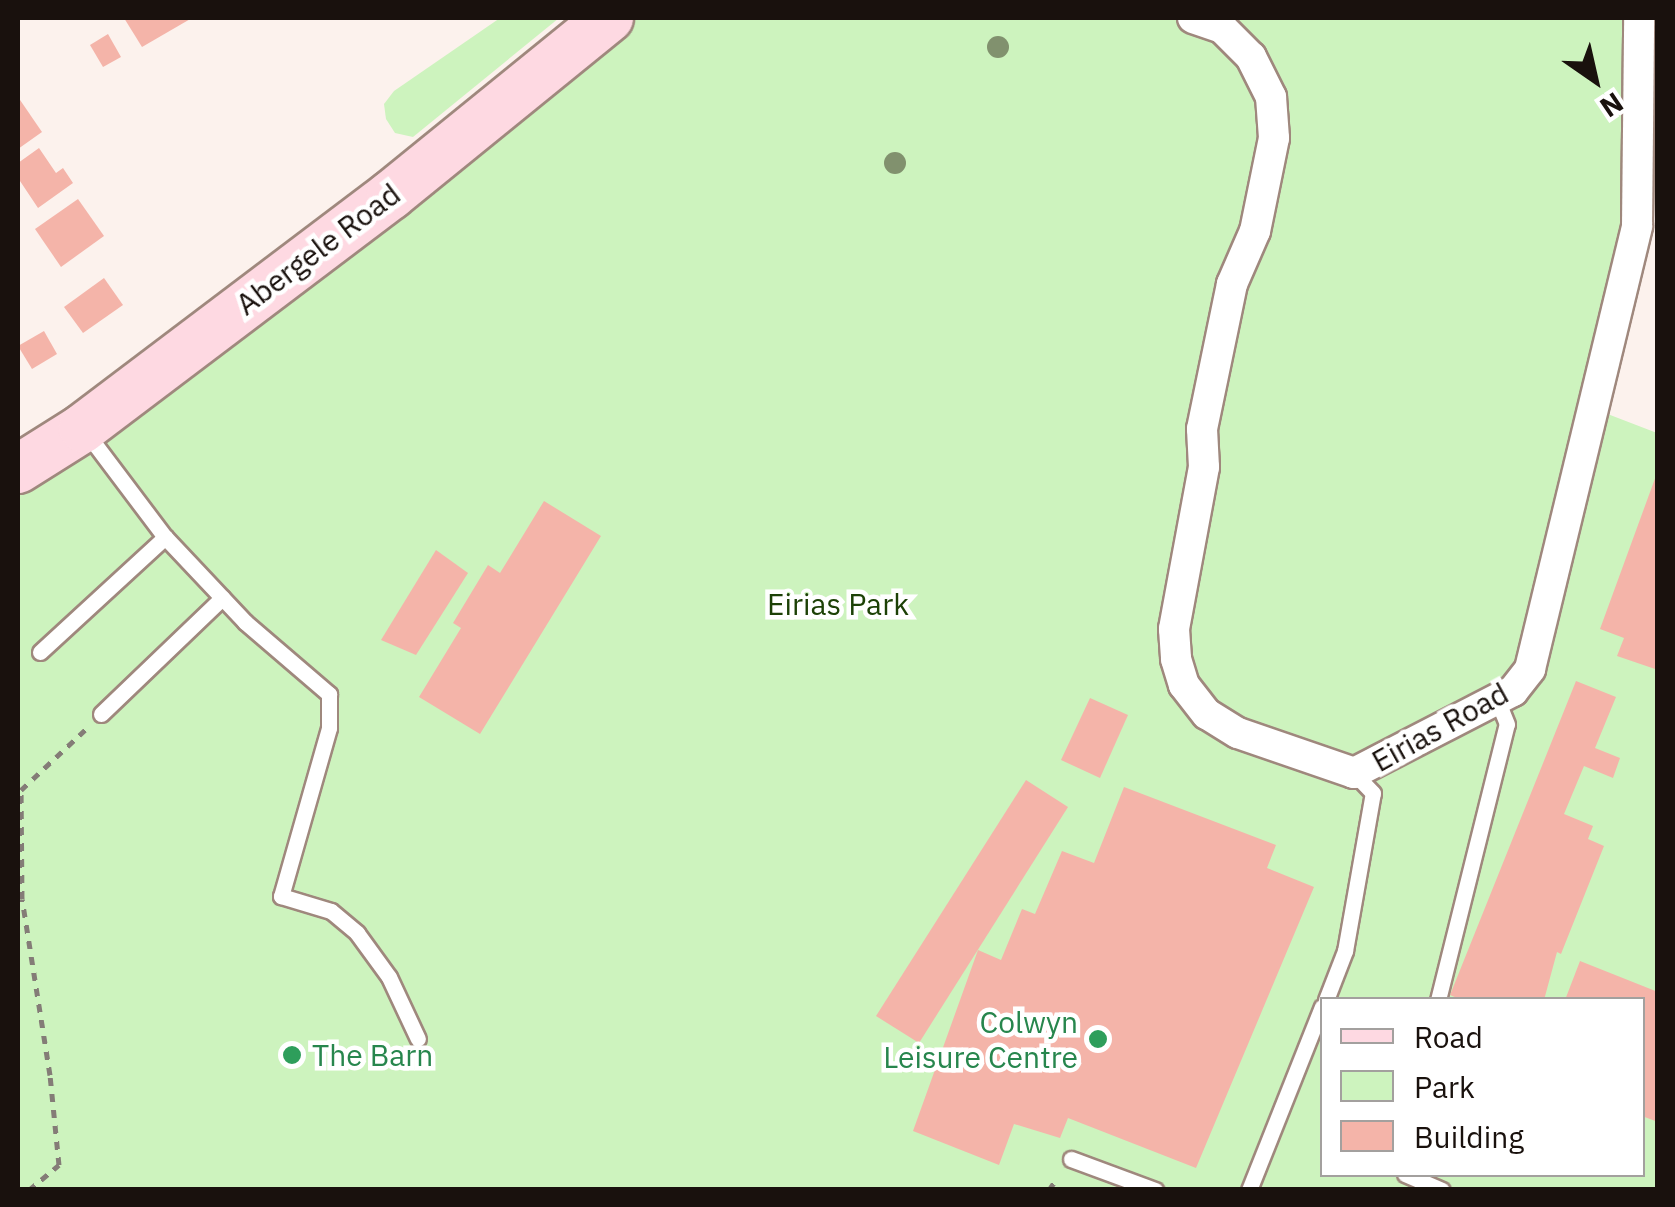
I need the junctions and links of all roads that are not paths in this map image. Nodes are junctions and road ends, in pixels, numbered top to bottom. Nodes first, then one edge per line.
1 (609, 18) edge
2 (1193, 18) edge
3 (1639, 18) edge
4 (1647, 230) edge
5 (83, 428) junction
6 (18, 469) edge
7 (165, 537) junction
8 (222, 598) junction
9 (40, 652) dead end
10 (1497, 699) junction
11 (102, 714) road end
12 (1354, 773) junction
13 (1327, 997) edge
14 (1439, 997) edge
15 (1320, 1012) edge
16 (418, 1039) dead end
17 (1071, 1160) dead end
18 (1411, 1177) edge
19 (1155, 1190) edge
20 (1249, 1190) edge
21 (1442, 1190) edge

1 - 5 main road, Abergele Road
2 - 12 street, Eirias Road
3 - 4 street, Eirias Road
4 - 10 street, Eirias Road
5 - 6 main road, Abergele Road
5 - 7 lane
7 - 8 lane
7 - 9 lane
8 - 11 lane
8 - 16 lane
10 - 12 street, Eirias Road
10 - 14 lane
12 - 13 lane
15 - 20 lane
17 - 19 lane
18 - 21 lane

